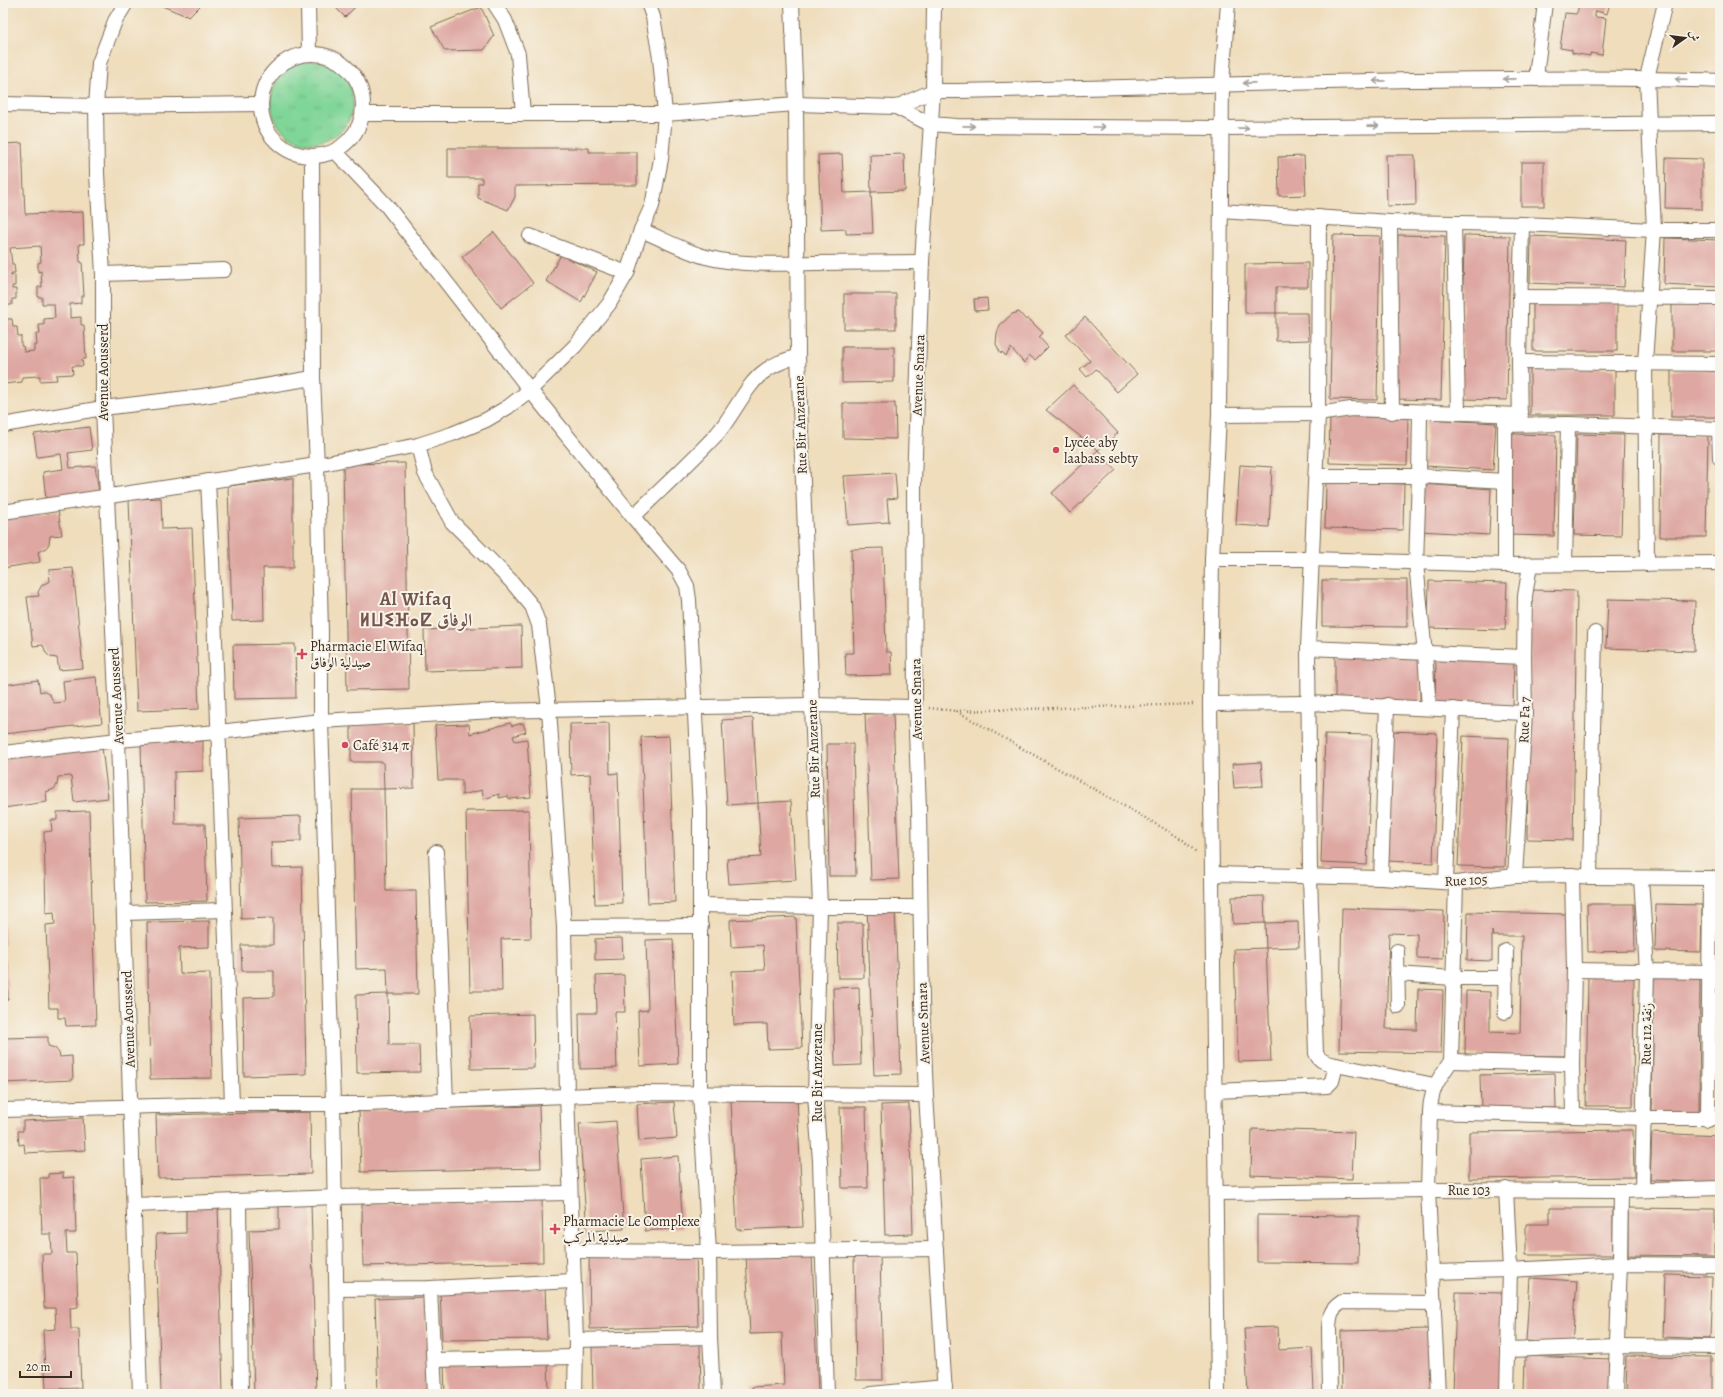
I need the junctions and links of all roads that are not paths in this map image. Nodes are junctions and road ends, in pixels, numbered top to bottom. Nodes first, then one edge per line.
1 (126, 3) edge
2 (308, 3) edge
3 (494, 3) edge
4 (648, 3) edge
5 (792, 3) edge
6 (934, 3) edge
7 (1228, 3) edge
8 (1545, 3) edge
9 (1665, 3) edge
10 (309, 54) junction
11 (1537, 78) junction
12 (1647, 78) junction
13 (1720, 80) edge
14 (1222, 83) junction
15 (933, 91) junction
16 (3, 104) edge
17 (261, 104) junction
18 (796, 104) junction
19 (96, 106) junction
20 (896, 107) junction
21 (363, 114) junction
22 (523, 114) junction
23 (665, 114) junction
24 (1720, 122) edge
25 (1648, 123) junction
26 (930, 124) junction
27 (1222, 128) junction
28 (335, 152) junction
29 (312, 157) junction
30 (1221, 210) junction
31 (1319, 217) junction
32 (1390, 222) junction
33 (1454, 223) junction
34 (1522, 224) junction
35 (641, 230) junction
36 (1654, 230) junction
37 (1720, 230) edge
38 (530, 236) dead end
39 (922, 262) junction
40 (798, 264) junction
41 (224, 270) dead end
42 (627, 273) junction
43 (103, 274) junction
44 (1520, 297) junction
45 (1649, 297) junction
46 (1720, 298) edge
47 (798, 356) junction
48 (1519, 362) junction
49 (1645, 362) junction
50 (1720, 364) edge
51 (313, 378) junction
52 (530, 390) junction
53 (103, 408) junction
54 (1392, 412) junction
55 (1420, 413) junction
56 (1458, 413) junction
57 (1318, 414) junction
58 (1219, 415) junction
59 (1505, 420) junction
60 (1520, 420) junction
61 (1568, 424) junction
62 (3, 425) edge
63 (1646, 428) junction
64 (1720, 429) edge
65 (418, 445) junction
66 (1720, 458) edge
67 (317, 464) junction
68 (1316, 476) junction
69 (1419, 476) junction
70 (208, 481) junction
71 (1505, 481) junction
72 (106, 497) junction
73 (3, 512) edge
74 (632, 517) junction
75 (1212, 559) junction
76 (1311, 559) junction
77 (1416, 563) junction
78 (1720, 563) edge
79 (1566, 564) junction
80 (1647, 564) junction
81 (1506, 565) junction
82 (1530, 565) junction
83 (1595, 634) dead end
84 (1308, 648) junction
85 (1425, 654) junction
86 (1524, 657) junction
87 (1308, 703) junction
88 (1210, 704) junction
89 (812, 705) junction
90 (1387, 706) junction
91 (915, 707) junction
92 (696, 708) junction
93 (1428, 708) junction
94 (549, 709) junction
95 (1453, 709) junction
96 (1525, 713) junction
97 (321, 721) junction
98 (218, 732) junction
99 (118, 740) junction
100 (3, 753) edge
101 (436, 852) dead end
102 (1213, 874) junction
103 (1572, 875) junction
104 (1514, 876) junction
105 (1310, 877) junction
106 (1590, 877) junction
107 (1381, 878) junction
108 (1641, 878) junction
109 (1715, 879) edge
110 (1451, 882) junction
111 (700, 905) junction
112 (919, 906) junction
113 (820, 907) junction
114 (224, 910) junction
115 (124, 913) junction
116 (701, 926) junction
117 (564, 927) junction
118 (1397, 951) dead end
119 (1506, 951) dead end
120 (1574, 970) junction
121 (1647, 971) junction
122 (1710, 972) junction
123 (1397, 974) junction
124 (1453, 978) junction
125 (1506, 978) junction
126 (1398, 1006) dead end
127 (1505, 1012) dead end
128 (1451, 1061) junction
129 (1714, 1063) edge
130 (1572, 1064) junction
131 (1336, 1065) junction
132 (1434, 1085) junction
133 (1215, 1091) junction
134 (700, 1094) junction
135 (567, 1095) junction
136 (815, 1095) junction
137 (926, 1095) junction
138 (446, 1101) junction
139 (333, 1103) junction
140 (232, 1104) junction
141 (130, 1107) junction
142 (3, 1110) edge
143 (1430, 1112) junction
144 (1573, 1116) junction
145 (1645, 1118) junction
146 (1714, 1119) edge
147 (1720, 1188) edge
148 (1506, 1189) junction
149 (1428, 1190) junction
150 (1642, 1190) junction
151 (1621, 1191) junction
152 (570, 1193) junction
153 (1217, 1193) junction
154 (335, 1197) junction
155 (239, 1202) junction
156 (134, 1205) junction
157 (936, 1249) junction
158 (573, 1251) junction
159 (823, 1251) junction
160 (709, 1252) junction
161 (1620, 1264) junction
162 (1720, 1265) edge
163 (1510, 1270) junction
164 (1432, 1272) junction
165 (573, 1282) junction
166 (430, 1288) junction
167 (337, 1289) junction
168 (1434, 1303) junction
169 (710, 1337) junction
170 (576, 1340) junction
171 (1617, 1346) junction
172 (1720, 1347) edge
173 (1508, 1350) junction
174 (575, 1357) junction
175 (434, 1360) junction
176 (945, 1391) edge
177 (140, 1394) edge
178 (241, 1394) edge
179 (338, 1394) edge
180 (435, 1394) edge
181 (575, 1394) edge
182 (713, 1394) edge
183 (828, 1394) edge
184 (871, 1394) edge
185 (1218, 1394) edge
186 (1330, 1394) edge
187 (1438, 1394) edge
188 (1507, 1394) edge
189 (1615, 1394) edge

1 - 19 street, Avenue Aousserd
2 - 10 street
3 - 22 street
4 - 23 street
5 - 18 street, Rue Bir Anzerane
6 - 15 street, Avenue Smara
7 - 14 street
8 - 11 street
9 - 12 street
10 - 17 street
10 - 21 street
11 - 12 street
11 -> 14 street
13 -> 12 street
12 - 25 street
14 - 15 street
14 - 27 street
15 - 20 street
15 - 26 street, Avenue Smara
16 - 19 street
17 - 19 street
17 - 29 street
18 - 20 street
18 - 23 street
18 - 40 street, Rue Bir Anzerane
19 - 43 street, Avenue Aousserd
20 - 26 street
21 - 22 street
21 - 28 street
22 - 23 street
23 - 35 street
24 - 25 street
27 -> 25 street
25 - 36 street
26 -> 27 street
26 - 39 street, Avenue Smara
27 - 30 street
28 - 29 street
28 - 52 street
29 - 51 street
30 - 31 street
30 - 58 street
31 - 32 street
31 - 57 street
32 - 33 street
32 - 54 street
33 - 34 street
33 - 56 street
34 - 36 street
34 - 44 street
35 - 40 street
35 - 42 street
36 - 37 street
36 - 45 street
38 - 42 street
39 - 40 street
39 - 91 street, Avenue Smara
40 - 47 street, Rue Bir Anzerane
41 - 43 street
42 - 52 street
43 - 53 street, Avenue Aousserd
44 - 45 street
44 - 48 street
45 - 46 street
45 - 49 street
47 - 74 street
47 - 89 street, Rue Bir Anzerane
48 - 49 street
48 - 60 street
49 - 50 street
49 - 63 street
51 - 53 street
51 - 67 street
52 - 65 street
52 - 74 street
53 - 62 street
53 - 72 street, Avenue Aousserd
54 - 55 street
54 - 57 street
55 - 56 street
55 - 69 street
56 - 59 street
57 - 58 street
57 - 68 street
58 - 75 street
59 - 60 street
59 - 71 street
60 - 61 street
61 - 63 street
61 - 79 street
63 - 64 street
63 - 80 street
64 - 66 street
65 - 67 street
65 - 94 street
67 - 70 street
67 - 97 street
68 - 69 street
68 - 76 street
69 - 71 street
69 - 77 street
70 - 72 street
70 - 98 street
71 - 81 street
72 - 73 street
72 - 99 street, Avenue Aousserd
74 - 92 street
75 - 76 street
75 - 88 street
76 - 77 street
76 - 84 street
77 - 81 street
77 - 85 street
78 - 80 street
79 - 80 street
79 - 82 street
81 - 82 street
82 - 86 street, Rue Fa 7
83 - 106 street
84 - 85 street
84 - 87 street
85 - 86 street
85 - 93 street
86 - 96 street, Rue Fa 7
87 - 88 street
87 - 90 street
87 - 105 street
88 - 102 street
89 - 91 street
89 - 92 street
89 - 113 street, Rue Bir Anzerane
90 - 93 street
90 - 107 street
91 - 112 street, Avenue Smara
92 - 94 street
92 - 111 street
93 - 95 street
94 - 97 street
94 - 117 street
95 - 96 street
95 - 110 street
96 - 104 street, Rue Fa 7
97 - 98 street
97 - 139 street
98 - 99 street
98 - 114 street
99 - 100 street
99 - 115 street, Avenue Aousserd
101 - 138 street
102 - 105 street, Rue 105
102 - 133 street
103 - 104 street, Rue 105
103 - 106 street, Rue 105
103 - 120 street
104 - 110 street, Rue 105
105 - 107 street, Rue 105
105 - 131 street
106 - 108 street, Rue 105
107 - 110 street, Rue 105
108 - 109 street, Rue 105
108 - 121 street, Rue 112 زنقة
109 - 122 street
110 - 124 street
111 - 113 street
111 - 116 street
112 - 113 street
112 - 137 street, Avenue Smara
113 - 136 street, Rue Bir Anzerane
114 - 115 street
114 - 140 street
115 - 141 street, Avenue Aousserd
116 - 117 street
116 - 134 street
117 - 135 street
118 - 123 street
119 - 125 street
120 - 121 street
120 - 130 street
121 - 122 street
121 - 145 street, Rue 112 زنقة
122 - 129 street
123 - 124 street
123 - 126 street
124 - 125 street
124 - 128 street
125 - 127 street
128 - 130 street
128 - 132 street
129 - 146 street
130 - 144 street
131 - 132 street
131 - 133 street
132 - 143 street
133 - 153 street
134 - 135 street
134 - 136 street
134 - 160 street
135 - 138 street
135 - 152 street
136 - 137 street
136 - 159 street, Rue Bir Anzerane
137 - 157 street, Avenue Smara
138 - 139 street
139 - 140 street
139 - 154 street
140 - 141 street
141 - 142 street
141 - 156 street, Avenue Aousserd
143 - 144 street
143 - 149 street
144 - 145 street
145 - 146 street
145 - 150 street, Rue 112 زنقة
147 - 150 street, Rue 103
148 - 149 street, Rue 103
148 - 151 street, Rue 103
148 - 163 street
149 - 153 street, Rue 103
149 - 164 street
150 - 151 street, Rue 103
151 - 161 street
152 - 154 street
152 - 158 street
153 - 185 street
154 - 155 street
154 - 167 street
155 - 156 street
155 - 178 street
156 - 177 street, Avenue Aousserd
157 - 159 street
157 - 176 street, Avenue Smara
158 - 160 street
158 - 165 street
159 - 160 street
159 - 183 street, Rue Bir Anzerane
160 - 169 street
161 - 162 street
161 - 163 street
161 - 171 street
163 - 164 street
163 - 173 street
164 - 168 street
165 - 166 street
165 - 170 street
166 - 167 street
166 - 175 street
167 - 179 street
168 - 186 street
168 - 187 street
169 - 170 street
169 - 182 street
170 - 174 street
171 - 172 street
171 - 173 street
171 - 189 street
173 - 188 street
174 - 175 street
174 - 181 street
175 - 180 street
176 - 184 street

